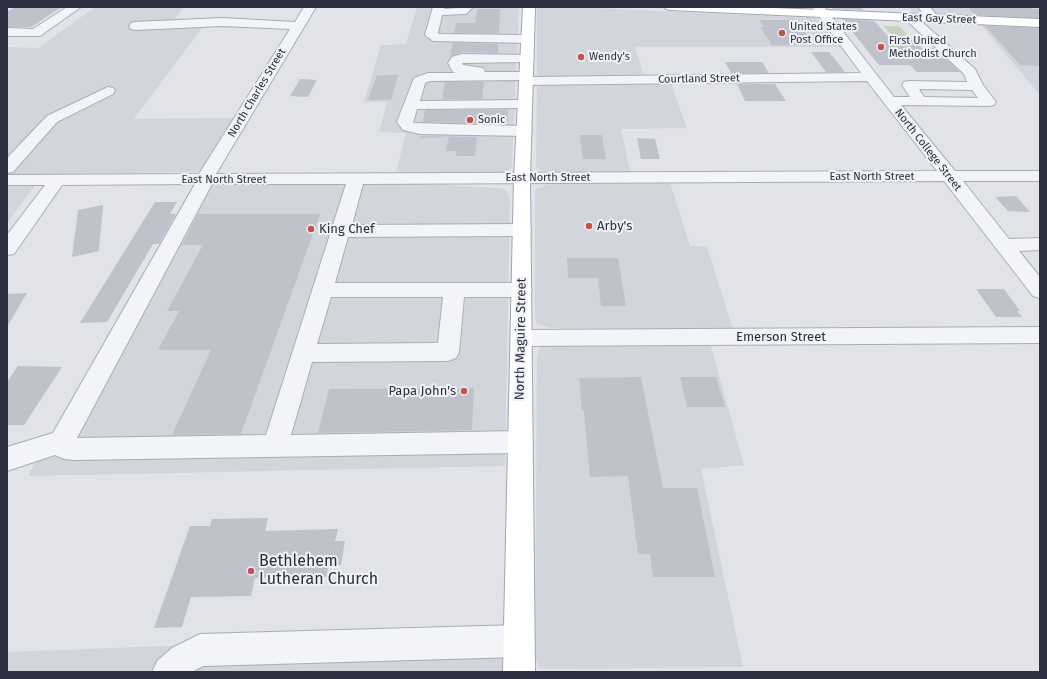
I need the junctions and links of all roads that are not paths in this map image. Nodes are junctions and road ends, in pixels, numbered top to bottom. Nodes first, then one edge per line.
1 (75, 7) edge
2 (310, 7) edge
3 (467, 7) edge
4 (528, 7) edge
5 (670, 7) edge
6 (924, 7) edge
7 (438, 9) edge
8 (821, 10) edge
9 (910, 18) junction
10 (933, 18) junction
11 (1040, 23) edge
12 (135, 26) dead end
13 (298, 26) junction
14 (7, 32) edge
15 (526, 65) junction
16 (871, 77) junction
17 (976, 86) junction
18 (108, 91) dead end
19 (890, 101) junction
20 (920, 102) junction
21 (411, 104) junction
22 (525, 104) junction
23 (524, 131) junction
24 (7, 168) edge
25 (1040, 176) edge
26 (949, 177) junction
27 (522, 178) junction
28 (7, 180) edge
29 (57, 180) junction
30 (204, 180) junction
31 (356, 180) junction
32 (522, 230) junction
33 (341, 231) junction
34 (1040, 244) edge
35 (1003, 245) junction
36 (7, 249) edge
37 (323, 290) junction
38 (454, 290) junction
39 (522, 290) junction
40 (1040, 291) edge
41 (1040, 335) edge
42 (522, 338) junction
43 (304, 353) junction
44 (62, 442) junction
45 (520, 442) junction
46 (275, 446) junction
47 (7, 459) edge
48 (519, 641) junction
49 (168, 672) edge
50 (519, 672) edge

1 - 14 street
2 - 13 street, North Charles Street
3 - 7 street
4 - 15 main road, North Maguire Street
5 - 8 main road, East Gay Street
6 - 10 street
7 - 15 street
8 - 9 main road, East Gay Street
8 - 16 street, North College Street
9 - 10 main road, East Gay Street
9 - 17 street
10 - 11 main road, East Gay Street
12 - 13 street
13 - 30 street, North Charles Street
15 - 16 street, Courtland Street
15 - 21 street
15 - 22 main road, North Maguire Street
16 - 19 street, North College Street
17 - 20 street
17 - 20 street
18 - 24 street
19 - 20 street
19 - 26 street, North College Street
21 - 22 street
21 - 23 street
22 - 23 main road, North Maguire Street
23 - 27 main road, North Maguire Street
25 - 26 street, East North Street
26 - 27 street, East North Street
26 - 35 street, North College Street
27 - 31 street, East North Street
27 - 32 main road, North Maguire Street
28 - 29 street, East North Street
29 - 30 street, East North Street
29 - 36 street
30 - 31 street, East North Street
30 - 44 street, North Charles Street
31 - 33 street
32 - 33 street
32 - 39 main road, North Maguire Street
33 - 37 street
34 - 35 street
35 - 40 street, North College Street
37 - 38 street
37 - 43 street
38 - 39 street
38 - 43 street
39 - 42 main road, North Maguire Street
41 - 42 street, Emerson Street
42 - 45 main road, North Maguire Street
43 - 46 street
44 - 46 street
44 - 47 street
45 - 46 street
45 - 48 main road, North Maguire Street
48 - 49 street
48 - 50 main road, North Maguire Street

